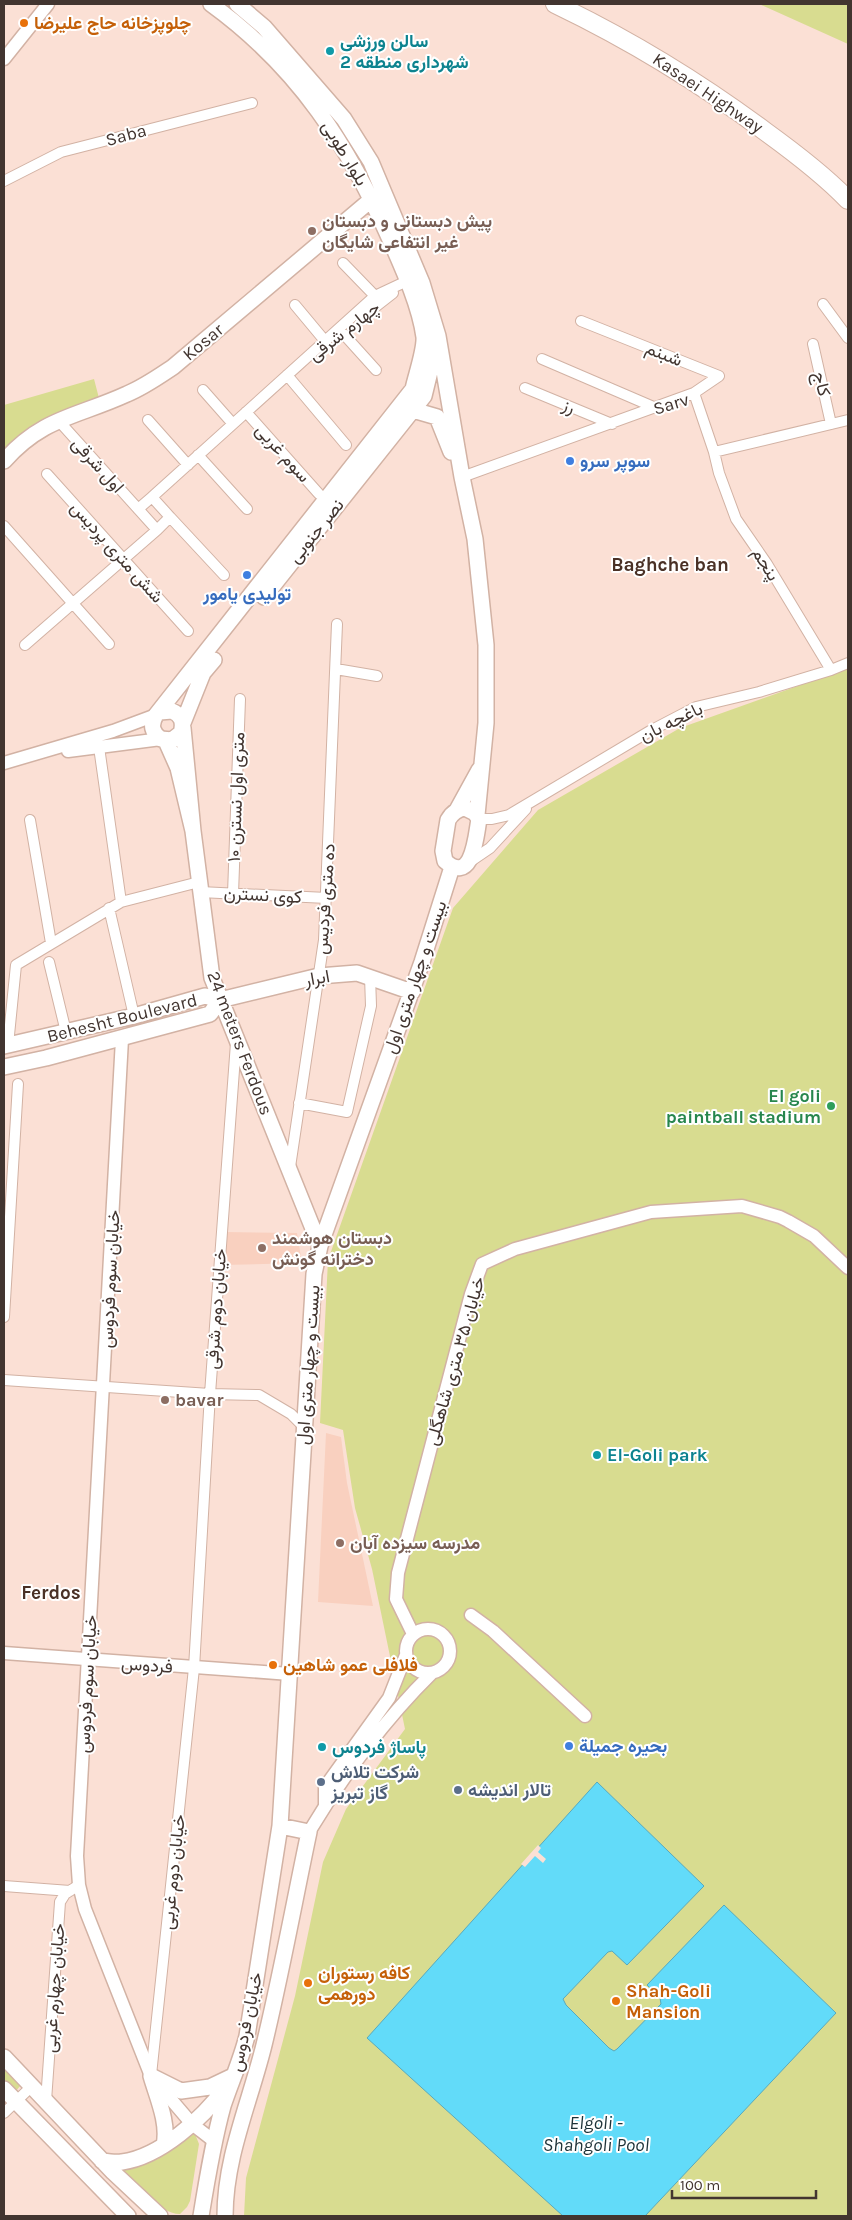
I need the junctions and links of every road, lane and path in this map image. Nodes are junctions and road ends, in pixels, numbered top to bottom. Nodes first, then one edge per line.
1 (48, 4) edge
2 (212, 4) edge
3 (237, 4) edge
4 (555, 4) edge
5 (4, 59) edge
6 (252, 102) dead end
7 (4, 181) edge
8 (379, 196) junction
9 (848, 200) edge
10 (343, 263) dead end
11 (407, 281) junction
12 (375, 296) junction
13 (824, 304) dead end
14 (294, 305) dead end
15 (581, 321) dead end
16 (339, 329) junction
17 (431, 337) junction
18 (848, 338) edge
19 (325, 341) junction
20 (813, 344) dead end
21 (542, 359) dead end
22 (376, 370) dead end
23 (284, 378) junction
24 (525, 388) dead end
25 (204, 390) dead end
26 (694, 392) junction
27 (656, 408) junction
28 (412, 410) junction
29 (246, 412) junction
30 (58, 420) junction
31 (148, 420) dead end
32 (848, 420) edge
33 (234, 424) junction
34 (612, 424) junction
35 (831, 424) junction
36 (346, 445) dead end
37 (714, 452) junction
38 (198, 456) junction
39 (4, 461) edge
40 (188, 465) junction
41 (47, 474) dead end
42 (462, 477) junction
43 (319, 494) dead end
44 (152, 497) junction
45 (138, 509) junction
46 (247, 509) dead end
47 (170, 517) junction
48 (4, 526) edge
49 (157, 530) junction
50 (124, 560) junction
51 (224, 575) dead end
52 (73, 603) junction
53 (337, 624) dead end
54 (188, 631) dead end
55 (109, 644) dead end
56 (25, 645) dead end
57 (848, 663) edge
58 (336, 670) junction
59 (831, 670) junction
60 (377, 676) dead end
61 (240, 699) dead end
62 (158, 714) junction
63 (183, 725) junction
64 (164, 740) junction
65 (99, 747) junction
66 (33, 755) junction
67 (483, 762) junction
68 (4, 763) edge
69 (534, 800) junction
70 (457, 810) junction
71 (478, 817) junction
72 (30, 820) dead end
73 (193, 832) junction
74 (460, 865) junction
75 (200, 887) junction
76 (233, 894) junction
77 (326, 898) junction
78 (121, 902) junction
79 (110, 908) junction
80 (51, 943) junction
81 (49, 962) dead end
82 (319, 976) junction
83 (370, 976) junction
84 (412, 992) junction
85 (220, 1000) junction
86 (134, 1016) junction
87 (66, 1032) junction
88 (122, 1038) junction
89 (236, 1040) junction
90 (6, 1046) edge
91 (4, 1067) edge
92 (18, 1084) dead end
93 (300, 1103) junction
94 (8, 1161) edge
95 (289, 1171) junction
96 (320, 1246) junction
97 (848, 1268) edge
98 (4, 1317) edge
99 (4, 1380) edge
100 (104, 1387) junction
101 (210, 1394) junction
102 (304, 1427) junction
103 (471, 1615) dead end
104 (413, 1634) junction
105 (4, 1654) edge
106 (406, 1655) junction
107 (88, 1661) junction
108 (194, 1668) junction
109 (432, 1673) junction
110 (290, 1674) junction
111 (585, 1716) dead end
112 (325, 1806) junction
113 (280, 1826) junction
114 (309, 1832) junction
115 (4, 1886) edge
116 (74, 1888) junction
117 (4, 2057) edge
118 (236, 2073) junction
119 (151, 2076) junction
120 (32, 2086) junction
121 (4, 2089) edge
122 (46, 2101) junction
123 (16, 2102) junction
124 (4, 2113) edge
125 (192, 2124) junction
126 (214, 2141) junction
127 (164, 2144) junction
128 (102, 2161) junction
129 (128, 2216) edge
130 (160, 2216) edge
131 (201, 2216) edge
132 (225, 2216) edge

1 - 5 street
2 - 8 main road, بلوار طوبی
3 - 8 main road, بلوار طوبی
4 - 9 highway, Kasaei Highway
6 - 7 street, Saba
8 - 11 main road, بلوار طوبی
8 - 17 main road, بلوار طوبی
8 - 30 main road, Kosar
10 - 12 street
11 - 12 street
11 - 17 main road, بلوار طوبی
11 - 23 street, چهارم شرقی
12 - 16 street
13 - 18 street
14 - 19 street
15 - 26 street, شبنم
16 - 19 street
16 - 22 street
17 - 28 main road, نصر جنوبی
17 - 42 main road
17 - 62 main road, نصر جنوبی
19 - 23 street
20 - 35 street, کاج
21 - 27 street
23 - 29 street
23 - 36 street
24 - 34 street, رز
25 - 33 street
26 - 27 street, Sarv
26 - 37 street, Sarv
27 - 34 street, Sarv
28 - 42 main road
28 - 63 main road, نصر جنوبی
29 - 33 street
29 - 43 street, سوم غربی
30 - 39 main road, Kosar
30 - 45 street, اول شرقی
31 - 40 street
32 - 35 street
33 - 38 street
34 - 42 street, Sarv
35 - 37 street
37 - 59 street, پنجم
38 - 40 street
38 - 46 street
40 - 44 street
41 - 50 street, شش متری پردیس
42 - 67 main road
44 - 45 street
44 - 47 street
45 - 49 street, اول شرقی
47 - 49 street
47 - 51 street
48 - 52 street
49 - 50 street
50 - 52 street
50 - 54 street, شش متری پردیس
52 - 55 street
52 - 56 street
53 - 58 street, ده متری فردیس
57 - 59 street, باغچه بان
58 - 60 street
58 - 77 street, ده متری فردیس
59 - 69 street, باغچه بان
61 - 76 street, ۱۰ متری اول نسترن
62 - 63 main road
62 - 64 main road
62 - 66 street
63 - 64 main road
63 - 73 main road, 24 meters Ferdous
64 - 65 street
64 - 73 main road, 24 meters Ferdous
65 - 66 street
65 - 78 street
66 - 68 street
67 - 70 main road
67 - 71 main road, بیست و چهار متری اول
69 - 71 street
69 - 74 street
70 - 71 main road
70 - 74 main road
71 - 74 main road, بیست و چهار متری اول
72 - 80 street
73 - 75 main road, 24 meters Ferdous
74 - 84 main road, بیست و چهار متری اول
75 - 76 street, کوی نسترن
75 - 78 street, کوی نسترن
75 - 85 main road, 24 meters Ferdous
76 - 77 street, کوی نسترن
77 - 82 street, ده متری فردیس
78 - 79 street, کوی نسترن
79 - 80 street, کوی نسترن
79 - 86 street
80 - 90 street, کوی نسترن
81 - 87 street
82 - 83 main road, ابرار
82 - 85 main road, ابرار
82 - 93 street, ده متری فردیس
83 - 84 main road, ابرار
83 - 93 street
84 - 96 main road, بیست و چهار متری اول
85 - 86 main road, Behesht Boulevard
85 - 88 main road, Behesht Boulevard
85 - 89 main road, 24 meters Ferdous
86 - 87 main road, Behesht Boulevard
87 - 90 main road, Behesht Boulevard
88 - 91 main road, Behesht Boulevard
88 - 100 street, خیابان سوم فردوس
89 - 95 main road, 24 meters Ferdous
89 - 101 street, خیابان دوم شرقی
92 - 94 street
93 - 95 street, ده متری فردیس
94 - 98 street
95 - 96 main road, 24 meters Ferdous
96 - 102 main road, بیست و چهار متری اول
97 - 104 street, خیابان ۳۵ متری شاهگلی
99 - 100 street
100 - 101 street
100 - 107 street, خیابان سوم فردوس
101 - 102 street
101 - 108 street, خیابان دوم شرقی
102 - 110 main road, بیست و چهار متری اول
103 - 111 street
104 - 106 street
104 - 109 street
105 - 107 street, فردوس
106 - 109 street
106 - 112 street
107 - 108 street, فردوس
107 - 116 street, خیابان سوم فردوس
108 - 110 street, فردوس
108 - 119 street, خیابان دوم غربی
109 - 112 street
110 - 113 main road, بیست و چهار متری اول
112 - 114 street
113 - 114 main road
113 - 118 main road, خیابان فردوس
114 - 132 main road, خیابان فردوس
115 - 116 street
116 - 119 street, خیابان سوم فردوس
116 - 122 street, خیابان چهارم غربی
117 - 120 main road
118 - 119 main road
118 - 125 main road
118 - 126 main road, خیابان فردوس
119 - 125 street, خیابان سوم فردوس
119 - 127 main road
120 - 122 main road
120 - 123 street
121 - 123 main road
122 - 128 main road
123 - 124 street
123 - 129 main road
125 - 126 street, خیابان سوم فردوس
125 - 127 main road
126 - 131 main road, خیابان فردوس
127 - 128 main road
128 - 130 main road

